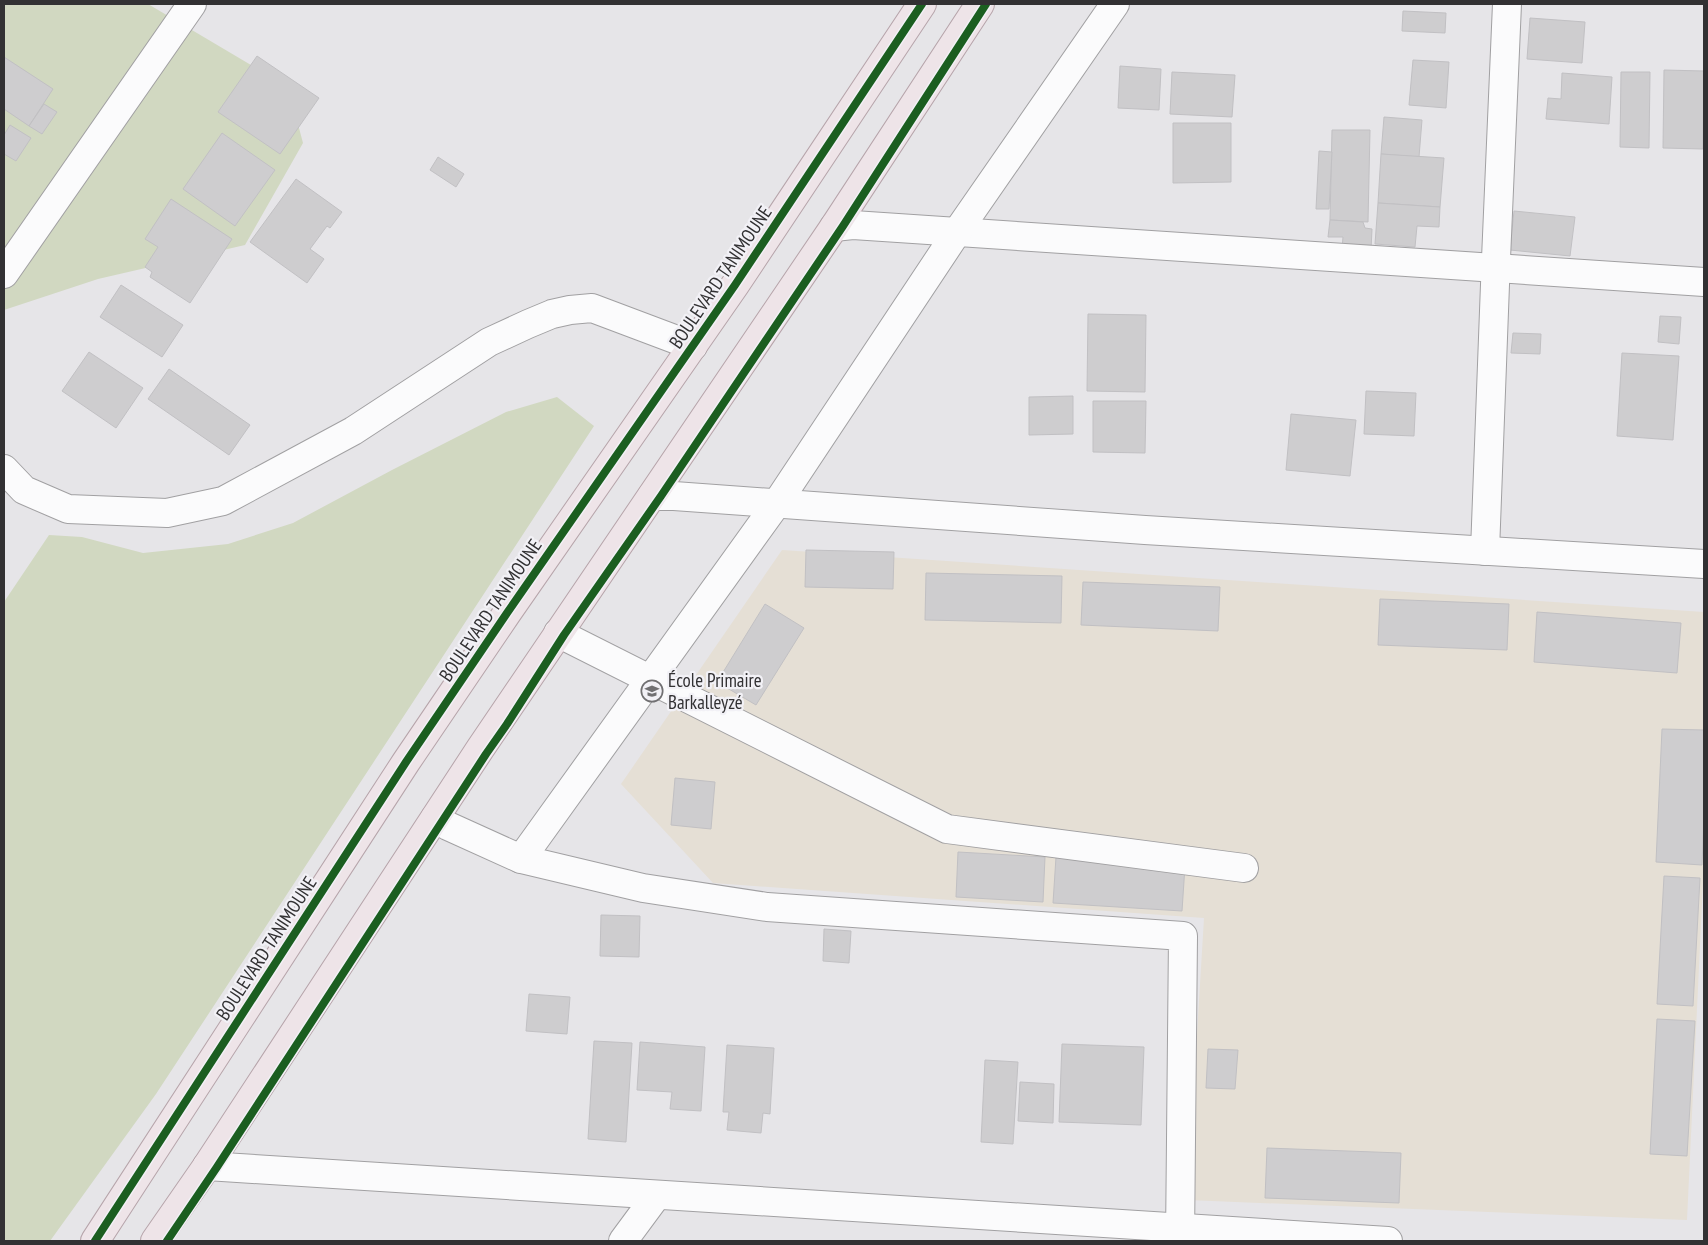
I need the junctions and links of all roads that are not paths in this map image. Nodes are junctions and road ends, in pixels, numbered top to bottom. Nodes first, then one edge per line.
1 (192, 4) edge
2 (922, 4) edge
3 (980, 4) edge
4 (1115, 4) edge
5 (1507, 4) edge
6 (834, 227) junction
7 (957, 232) junction
8 (1496, 270) junction
9 (4, 274) edge
10 (1704, 282) edge
11 (693, 346) junction
12 (4, 469) edge
13 (652, 496) junction
14 (777, 503) junction
15 (1485, 551) junction
16 (1704, 564) edge
17 (558, 633) junction
18 (651, 679) junction
19 (434, 818) junction
20 (521, 859) junction
21 (1244, 868) dead end
22 (207, 1166) junction
23 (657, 1195) junction
24 (1180, 1235) edge
25 (95, 1241) edge
26 (155, 1241) edge
27 (623, 1241) edge
28 (1388, 1241) edge

1 - 9 street
2 - 11 main road, BOULEVARD TANIMOUNE
3 - 6 main road
4 - 7 street
5 - 8 street
6 - 7 street
6 - 13 main road
7 - 8 street
7 - 14 street
8 - 10 street
8 - 15 street
11 - 12 street
11 - 25 main road, BOULEVARD TANIMOUNE
13 - 14 street
13 - 17 main road
14 - 15 street
14 - 18 street
15 - 16 street
17 - 18 street
17 - 19 main road
18 - 20 street
18 - 21 street
19 - 20 street
19 - 22 main road
20 - 24 street
22 - 23 street
22 - 26 main road
23 - 24 street
23 - 27 street
24 - 28 street

